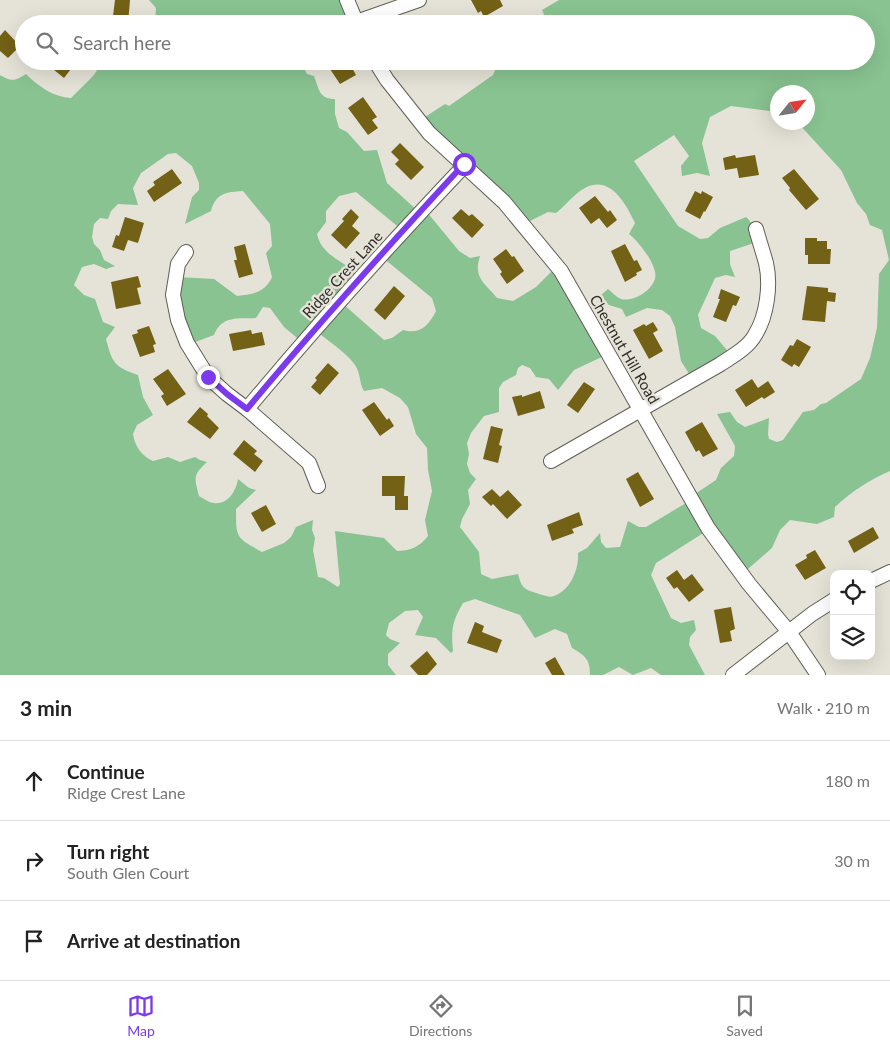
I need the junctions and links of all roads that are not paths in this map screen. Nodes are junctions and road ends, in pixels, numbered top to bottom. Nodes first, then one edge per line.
1 (347, 0) edge
2 (419, 0) edge
3 (353, 15) edge
4 (378, 15) edge
5 (381, 70) edge
6 (464, 164) junction
7 (756, 229) dead end
8 (186, 252) dead end
9 (247, 409) junction
10 (640, 410) junction
11 (551, 461) dead end
12 (318, 486) dead end
13 (890, 572) edge
14 (875, 578) edge
15 (830, 603) edge
16 (789, 632) junction
17 (733, 675) edge
18 (818, 675) edge

1 - 3 street
2 - 4 street
5 - 6 street, Chestnut Hill Road
6 - 9 street, Ridge Crest Lane
6 - 10 street, Chestnut Hill Road
7 - 10 street
8 - 9 street
9 - 12 street
10 - 11 street
10 - 16 street, Chestnut Hill Road
13 - 14 street
15 - 16 street
16 - 17 street
16 - 18 street, Chestnut Hill Road

